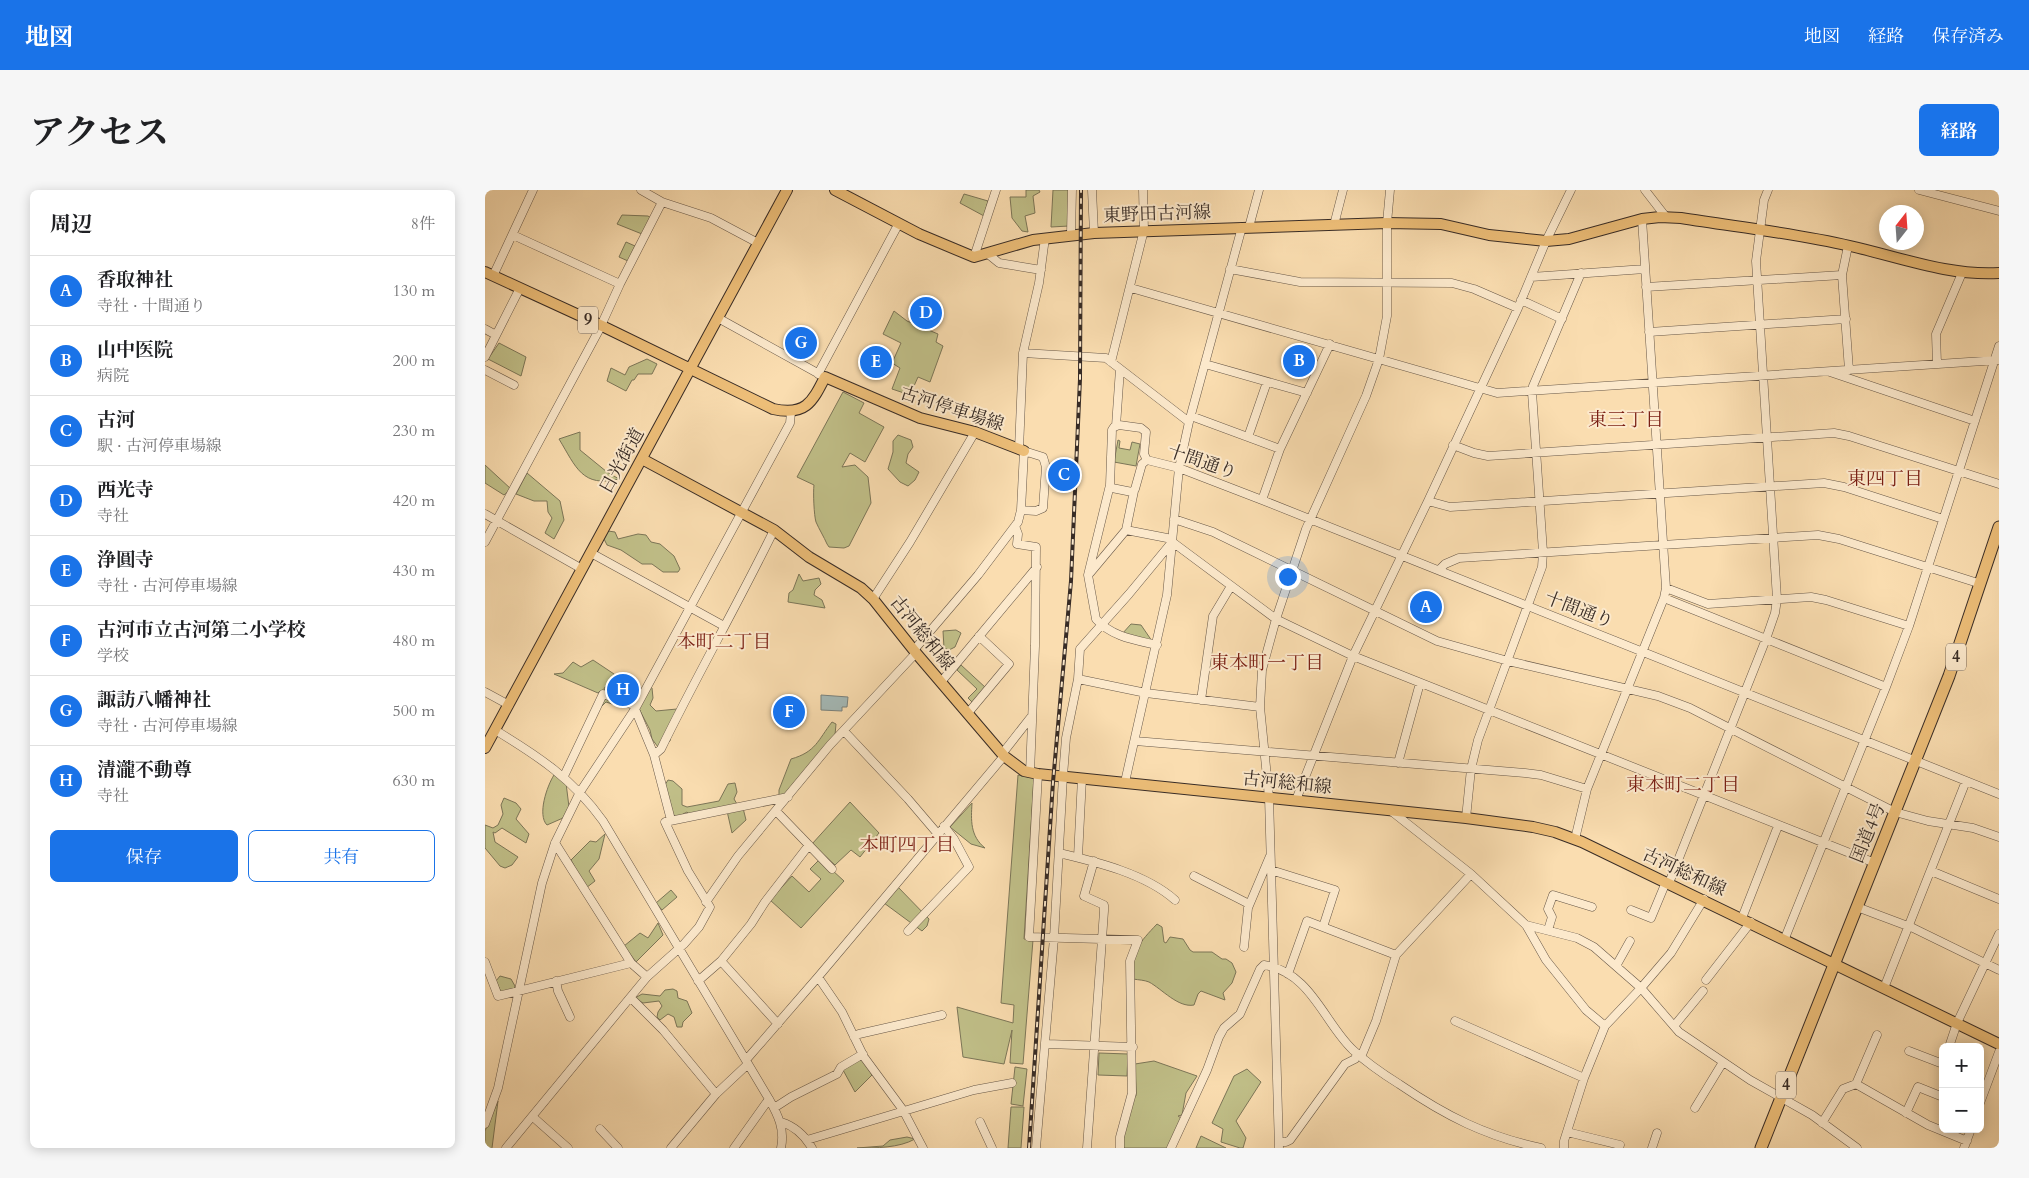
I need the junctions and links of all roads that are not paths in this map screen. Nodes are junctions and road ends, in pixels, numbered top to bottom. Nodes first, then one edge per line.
1 (533, 190) edge
2 (641, 190) edge
3 (787, 190) edge
4 (835, 190) edge
5 (996, 190) edge
6 (1072, 190) edge
7 (1092, 190) edge
8 (1143, 190) edge
9 (1259, 190) edge
10 (1343, 190) edge
11 (1390, 190) edge
12 (1571, 190) edge
13 (1645, 190) edge
14 (1768, 190) edge
15 (1919, 190) edge
16 (662, 202) junction
17 (1999, 211) edge
18 (1666, 217) junction
19 (1642, 219) junction
20 (899, 223) junction
21 (1387, 223) junction
22 (1334, 225) junction
23 (1246, 227) junction
24 (1145, 230) junction
25 (1760, 230) junction
26 (1093, 233) junction
27 (513, 234) junction
28 (1071, 234) junction
29 (1045, 238) junction
30 (1546, 241) junction
31 (758, 244) junction
32 (1848, 246) junction
33 (988, 254) junction
34 (974, 257) junction
35 (1230, 269) junction
36 (1645, 269) junction
37 (1041, 270) junction
38 (1581, 273) junction
39 (1962, 273) junction
40 (1999, 273) edge
41 (489, 274) edge
42 (1842, 275) junction
43 (1531, 277) junction
44 (1757, 280) junction
45 (1388, 283) junction
46 (620, 284) junction
47 (1647, 287) junction
48 (520, 288) junction
49 (1131, 288) junction
50 (1519, 304) junction
51 (1219, 312) junction
52 (718, 318) junction
53 (1562, 319) junction
54 (1846, 319) junction
55 (1759, 324) junction
56 (601, 326) junction
57 (485, 329) edge
58 (1649, 332) junction
59 (496, 335) junction
60 (1330, 344) junction
61 (1999, 346) edge
62 (1023, 353) junction
63 (485, 357) edge
64 (1379, 359) junction
65 (1997, 360) edge
66 (1111, 362) junction
67 (1205, 364) junction
68 (1937, 364) junction
69 (691, 369) junction
70 (1120, 369) junction
71 (485, 370) edge
72 (1849, 370) junction
73 (1828, 371) junction
74 (822, 375) junction
75 (1763, 376) junction
76 (1267, 382) junction
77 (1653, 383) junction
78 (513, 385) dead end
79 (1480, 389) junction
80 (1532, 392) junction
81 (1307, 393) junction
82 (791, 412) junction
83 (1190, 419) junction
84 (1975, 421) junction
85 (1116, 426) junction
86 (975, 432) junction
87 (1767, 437) junction
88 (1248, 438) junction
89 (1453, 445) junction
90 (1657, 445) junction
91 (1280, 449) junction
92 (1021, 450) junction
93 (1536, 452) junction
94 (642, 459) junction
95 (1147, 460) junction
96 (1179, 468) junction
97 (1958, 471) junction
98 (1999, 484) edge
99 (1110, 485) junction
100 (1769, 487) junction
101 (1133, 491) junction
102 (1661, 494) junction
103 (1262, 500) junction
104 (1428, 501) junction
105 (1539, 502) junction
106 (1021, 510) junction
107 (743, 512) junction
108 (485, 514) edge
109 (1174, 519) junction
110 (1310, 519) junction
111 (1943, 519) junction
112 (496, 520) junction
113 (1015, 526) junction
114 (1999, 527) edge
115 (774, 530) junction
116 (1126, 530) junction
117 (1773, 538) junction
118 (485, 542) edge
119 (1172, 542) junction
120 (1663, 544) junction
121 (1543, 552) junction
122 (591, 553) junction
123 (1400, 556) junction
124 (1037, 567) junction
125 (1927, 567) junction
126 (582, 569) junction
127 (1439, 570) junction
128 (1292, 572) junction
129 (1088, 574) junction
130 (1981, 584) junction
131 (1231, 586) junction
132 (1666, 588) junction
133 (1664, 598) junction
134 (873, 599) junction
135 (1777, 599) junction
136 (1528, 606) junction
137 (690, 608) junction
138 (1373, 612) junction
139 (1276, 619) junction
140 (1101, 625) junction
141 (724, 626) junction
142 (1909, 626) junction
143 (979, 636) junction
144 (1766, 639) junction
145 (1157, 645) junction
146 (1642, 651) junction
147 (915, 652) junction
148 (1353, 656) junction
149 (1508, 661) junction
150 (1078, 678) junction
151 (941, 682) junction
152 (1420, 683) junction
153 (1886, 687) junction
154 (1628, 689) junction
155 (485, 692) edge
156 (1745, 692) junction
157 (1146, 693) junction
158 (1201, 700) junction
159 (509, 705) junction
160 (635, 708) junction
161 (1260, 708) junction
162 (1489, 710) junction
163 (968, 714) junction
164 (1033, 716) junction
165 (1730, 728) junction
166 (495, 730) junction
167 (844, 731) junction
168 (1864, 740) junction
169 (1135, 741) junction
170 (485, 748) edge
171 (1265, 752) junction
172 (654, 755) junction
173 (1003, 755) junction
174 (1601, 755) junction
175 (1313, 756) junction
176 (1915, 760) junction
177 (1398, 763) junction
178 (1471, 768) junction
179 (1034, 773) junction
180 (564, 776) junction
181 (1063, 776) junction
182 (1082, 778) junction
183 (1966, 781) junction
184 (1125, 782) junction
185 (1846, 788) junction
186 (1587, 790) junction
187 (580, 792) junction
188 (1999, 794) edge
189 (1703, 796) junction
190 (788, 797) junction
191 (1269, 797) junction
192 (1296, 800) junction
193 (1390, 810) junction
194 (775, 811) junction
195 (1895, 812) junction
196 (1466, 818) junction
197 (671, 820) junction
198 (1949, 823) junction
199 (944, 826) junction
200 (1778, 826) junction
201 (937, 833) junction
202 (1999, 837) edge
203 (1575, 839) junction
204 (555, 843) junction
205 (1823, 844) junction
206 (809, 845) junction
207 (1059, 853) junction
208 (1271, 854) junction
209 (1078, 857) junction
210 (1094, 861) junction
211 (1875, 864) junction
212 (832, 868) dead end
213 (1271, 870) junction
214 (1931, 871) junction
215 (1471, 874) junction
216 (1194, 876) dead end
217 (1668, 882) junction
218 (1999, 898) edge
219 (1175, 900) dead end
220 (1704, 900) junction
221 (706, 902) junction
222 (1249, 904) junction
223 (1592, 907) dead end
224 (1857, 907) junction
225 (1631, 910) dead end
226 (1746, 920) junction
227 (1526, 925) junction
228 (1909, 926) junction
229 (1323, 927) junction
230 (1548, 930) junction
231 (908, 931) dead end
232 (1999, 934) edge
233 (1054, 938) junction
234 (1785, 938) junction
235 (1102, 940) junction
236 (1630, 941) dead end
237 (1244, 947) dead end
238 (678, 949) junction
239 (1396, 954) junction
240 (721, 961) junction
241 (485, 962) edge
242 (631, 963) junction
243 (1834, 963) junction
244 (1985, 963) junction
245 (1616, 966) junction
246 (1273, 967) junction
247 (1999, 970) edge
248 (1288, 974) junction
249 (647, 977) junction
250 (818, 977) junction
251 (1707, 980) dead end
252 (556, 981) junction
253 (698, 981) junction
254 (1641, 988) junction
255 (1884, 988) junction
256 (1703, 991) dead end
257 (518, 992) junction
258 (631, 998) junction
259 (943, 1015) dead end
260 (570, 1017) dead end
261 (1455, 1021) dead end
262 (1957, 1023) junction
263 (778, 1024) junction
264 (1605, 1026) junction
265 (1674, 1026) junction
266 (1877, 1035) dead end
267 (855, 1038) junction
268 (1950, 1043) edge
269 (1047, 1044) junction
270 (1999, 1044) edge
271 (1095, 1046) junction
272 (1133, 1047) junction
273 (1909, 1051) dead end
274 (1999, 1052) edge
275 (863, 1054) junction
276 (1359, 1055) junction
277 (747, 1062) junction
278 (1723, 1062) junction
279 (1939, 1062) edge
280 (1584, 1078) junction
281 (1012, 1083) dead end
282 (1855, 1084) junction
283 (1984, 1092) edge
284 (716, 1094) junction
285 (1939, 1095) edge
286 (1781, 1098) junction
287 (769, 1099) junction
288 (774, 1108) junction
289 (1695, 1108) dead end
290 (903, 1110) junction
291 (1906, 1113) junction
292 (533, 1117) junction
293 (781, 1122) junction
294 (980, 1122) dead end
295 (1822, 1123) junction
296 (485, 1124) edge
297 (1939, 1126) edge
298 (600, 1129) dead end
299 (1567, 1132) junction
300 (1657, 1133) dead end
301 (1949, 1133) edge
302 (807, 1140) junction
303 (1965, 1144) edge
304 (1279, 1145) edge
305 (1620, 1145) dead end
306 (507, 1148) edge
307 (568, 1148) edge
308 (619, 1148) edge
309 (671, 1148) edge
310 (734, 1148) edge
311 (781, 1148) edge
312 (812, 1148) edge
313 (923, 1148) edge
314 (992, 1148) edge
315 (1036, 1148) edge
316 (1087, 1148) edge
317 (1120, 1148) edge
318 (1171, 1148) edge
319 (1541, 1148) edge
320 (1564, 1148) edge
321 (1652, 1148) edge
322 (1761, 1148) edge
323 (1857, 1148) edge

1 - 27 street
2 - 16 street
3 - 31 main road, 日光街道
4 - 20 main road
5 - 34 street
6 - 28 street
7 - 26 street
8 - 24 street
9 - 23 street
10 - 22 street
11 - 21 street
12 - 30 street
13 - 18 street
14 - 25 street
15 - 17 street
16 - 31 street
16 - 46 street
18 - 19 main road, 東野田古河線
18 - 25 main road, 東野田古河線
19 - 30 main road, 東野田古河線
19 - 36 street
20 - 34 main road
20 - 74 street
21 - 22 main road, 東野田古河線
21 - 30 main road, 東野田古河線
21 - 45 street
22 - 23 main road, 東野田古河線
23 - 24 main road, 東野田古河線
23 - 35 street
24 - 26 main road, 東野田古河線
24 - 49 street
25 - 32 main road, 東野田古河線
25 - 44 street
26 - 28 main road, 東野田古河線
27 - 41 street
27 - 46 street
28 - 29 main road, 東野田古河線
29 - 33 main road, 東野田古河線
29 - 37 street
30 - 43 street
31 - 52 main road, 日光街道
32 - 39 main road, 東野田古河線
32 - 42 street
33 - 34 main road, 東野田古河線
33 - 37 street
35 - 45 street
35 - 51 street
36 - 38 street
36 - 47 street
37 - 62 street
38 - 43 street
38 - 53 street
39 - 40 main road, 東野田古河線
39 - 68 street
41 - 48 main road, 9
42 - 44 street
42 - 54 street
43 - 50 street
44 - 47 street
44 - 55 street
45 - 50 street
45 - 64 street
46 - 56 street
47 - 58 street
48 - 56 main road, 9
48 - 59 street
49 - 51 street
49 - 66 street
50 - 53 street
50 - 79 street
51 - 60 street
51 - 67 street
52 - 69 main road, 日光街道
52 - 74 street
53 - 80 street
54 - 55 street
54 - 72 street
55 - 58 street
55 - 75 street
56 - 69 main road, 9
56 - 112 street
57 - 59 street
58 - 77 street
59 - 63 street
60 - 64 street
60 - 81 street
61 - 65 street
62 - 66 street
62 - 92 street
64 - 79 street
64 - 110 street
65 - 68 street
65 - 84 street
66 - 70 street
67 - 76 street
67 - 83 street
68 - 72 street
69 - 82 main road
69 - 94 main road, 日光街道
70 - 83 street
70 - 85 street
71 - 78 street
72 - 73 street
73 - 75 street
73 - 84 street
74 - 82 main road
74 - 86 main road, 古河停車場線
75 - 77 street
75 - 87 street
76 - 81 street
76 - 88 street
77 - 80 street
77 - 90 street
79 - 80 street
79 - 89 street
80 - 93 street
81 - 91 street
82 - 107 street
83 - 88 street
83 - 96 street
84 - 97 street
85 - 95 street
85 - 99 street
86 - 92 main road, 古河停車場線
86 - 134 street
87 - 90 street
87 - 97 street
87 - 100 street
88 - 91 street
89 - 93 street
89 - 104 street
90 - 93 street
90 - 102 street
91 - 103 street
92 - 106 street
92 - 106 street
93 - 105 street
94 - 107 main road, 古河総和線
94 - 122 main road, 日光街道
95 - 96 street, 十間通り
95 - 101 street
96 - 103 street, 十間通り
96 - 109 street
97 - 98 street
97 - 111 street
99 - 101 street
99 - 129 street
100 - 102 street
100 - 111 street
100 - 117 street
101 - 116 street
102 - 105 street
102 - 120 street
103 - 110 street, 十間通り
104 - 105 street
104 - 123 street
105 - 121 street
106 - 113 street
107 - 115 main road, 古河総和線
107 - 137 street
108 - 112 street
109 - 119 street
109 - 128 street
110 - 123 street, 十間通り
110 - 128 street
111 - 125 street
112 - 118 street
112 - 126 street
113 - 124 street
113 - 147 street
114 - 130 highway, 国道4号 / 4
115 - 134 main road, 古河総和線
115 - 141 street
116 - 119 street
116 - 129 street
117 - 120 street
117 - 125 street
117 - 135 street
119 - 131 street
119 - 140 street
119 - 145 street
120 - 121 street
120 - 132 street
121 - 127 street
121 - 136 street
122 - 126 main road, 日光街道
122 - 137 street
123 - 127 street, 十間通り
123 - 138 street
124 - 143 street
124 - 164 street
125 - 130 street
125 - 142 street
126 - 159 main road, 日光街道
127 - 136 street, 十間通り
128 - 138 street
128 - 139 street
129 - 140 street
130 - 176 highway, 国道4号 / 4
131 - 139 street
131 - 158 street
132 - 133 street
132 - 135 street
133 - 144 street
133 - 146 street
134 - 147 main road, 古河総和線
135 - 142 street
135 - 144 street
136 - 146 street, 十間通り
136 - 149 street
137 - 141 street
137 - 160 street
138 - 148 street
138 - 149 street
139 - 148 street
139 - 161 street
140 - 145 street
140 - 150 street
141 - 172 street
142 - 153 street
143 - 151 street
143 - 163 street
144 - 153 street
144 - 156 street
145 - 157 street
146 - 154 street
146 - 156 street, 十間通り
147 - 151 main road, 古河総和線
147 - 167 street
148 - 152 street
148 - 175 street
149 - 154 street
149 - 162 street
150 - 157 street
150 - 181 street
151 - 163 main road, 古河総和線
152 - 162 street
152 - 177 street
153 - 168 street
154 - 165 street
154 - 174 street
155 - 159 street
156 - 165 street
156 - 168 street, 十間通り
157 - 158 street
157 - 169 street
158 - 161 street
159 - 166 main road, 日光街道
160 - 172 street
160 - 180 street
160 - 187 street
161 - 171 street
162 - 174 street
162 - 178 street
163 - 173 main road, 古河総和線
164 - 173 street
164 - 179 street
165 - 185 street
165 - 189 street
166 - 170 main road, 日光街道
166 - 180 street
167 - 190 street
167 - 201 street
168 - 176 street, 十間通り
168 - 185 street
169 - 171 street
169 - 184 street
171 - 175 street
171 - 191 street
172 - 197 street
173 - 179 main road, 古河総和線
173 - 199 street
174 - 186 street
174 - 189 street
175 - 177 street
175 - 192 street
176 - 183 street, 十間通り
176 - 195 highway, 国道4号 / 4
177 - 178 street
178 - 186 street
178 - 196 street
179 - 181 main road, 古河総和線
179 - 233 street
180 - 187 street
181 - 182 main road, 古河総和線
181 - 207 street
182 - 184 main road, 古河総和線
182 - 209 street
183 - 188 street, 十間通り
183 - 198 street
184 - 191 main road, 古河総和線
185 - 195 street
185 - 205 street
186 - 203 street
187 - 204 street
187 - 238 street
189 - 200 street
189 - 217 street
190 - 194 street
190 - 197 street
191 - 192 main road, 古河総和線
191 - 208 street
192 - 193 main road, 古河総和線
193 - 196 main road, 古河総和線
193 - 215 street
194 - 206 street
194 - 221 street
195 - 198 street
195 - 211 highway, 国道4号 / 4
196 - 203 main road, 古河総和線
197 - 221 street
198 - 202 street
198 - 214 street
199 - 201 street
199 - 231 street
200 - 205 street
200 - 226 street
201 - 250 street
203 - 217 main road, 古河総和線
204 - 242 street
204 - 257 street
205 - 211 street
205 - 234 street
206 - 212 street
206 - 240 street
207 - 209 street
207 - 233 street
208 - 213 street
208 - 222 street
209 - 210 street
210 - 219 street
210 - 235 street
211 - 224 highway, 国道4号 / 4
213 - 229 street
213 - 246 street
214 - 218 street
214 - 228 street
215 - 227 street
215 - 239 street
216 - 222 street
217 - 220 main road, 古河総和線
217 - 225 street
220 - 226 main road, 古河総和線
220 - 254 street
221 - 238 street
222 - 237 street
223 - 230 street
224 - 228 street
224 - 243 highway, 国道4号 / 4
226 - 234 main road, 古河総和線
226 - 251 street
227 - 230 street
227 - 264 street
228 - 244 street
228 - 255 street
229 - 239 street
229 - 248 street
230 - 245 street
232 - 244 street
233 - 235 street
233 - 269 street
234 - 243 main road, 古河総和線
235 - 271 street
235 - 272 street
236 - 245 street
238 - 249 street
238 - 253 street
239 - 276 street
240 - 253 street
240 - 263 street
241 - 257 street
242 - 249 street
242 - 252 street
243 - 255 main road, 古河総和線
243 - 286 highway, 国道4号 / 4
244 - 247 street
244 - 262 street
245 - 254 street
246 - 248 street
246 - 304 street
246 - 318 street
248 - 276 street
249 - 258 street
250 - 263 street
250 - 267 street
252 - 257 street
252 - 260 street
253 - 277 street
254 - 264 street
254 - 265 street
255 - 262 main road, 古河総和線
256 - 265 street
257 - 296 street
258 - 284 street
258 - 292 street
259 - 267 street
261 - 280 street
262 - 268 street
262 - 270 main road, 古河総和線
263 - 277 street
264 - 280 street
265 - 278 street
266 - 282 street
267 - 275 street
269 - 271 street
269 - 315 street
271 - 272 street
271 - 316 street
272 - 317 street
273 - 279 street
274 - 283 street
275 - 288 street
275 - 290 street
276 - 304 street
276 - 319 street
277 - 284 street
277 - 287 street
278 - 286 street
278 - 289 street
280 - 299 street
281 - 290 street
282 - 291 street
282 - 295 street
284 - 309 street
285 - 291 street
286 - 295 street
286 - 322 highway, 国道4号 / 4
287 - 288 street
287 - 310 street
288 - 293 street
290 - 302 street
290 - 313 street
291 - 297 street
292 - 306 street
292 - 307 street
293 - 302 street
293 - 311 street
294 - 314 street
295 - 323 street
298 - 308 street
299 - 305 street
299 - 320 street
300 - 321 street
301 - 303 street
302 - 312 street

